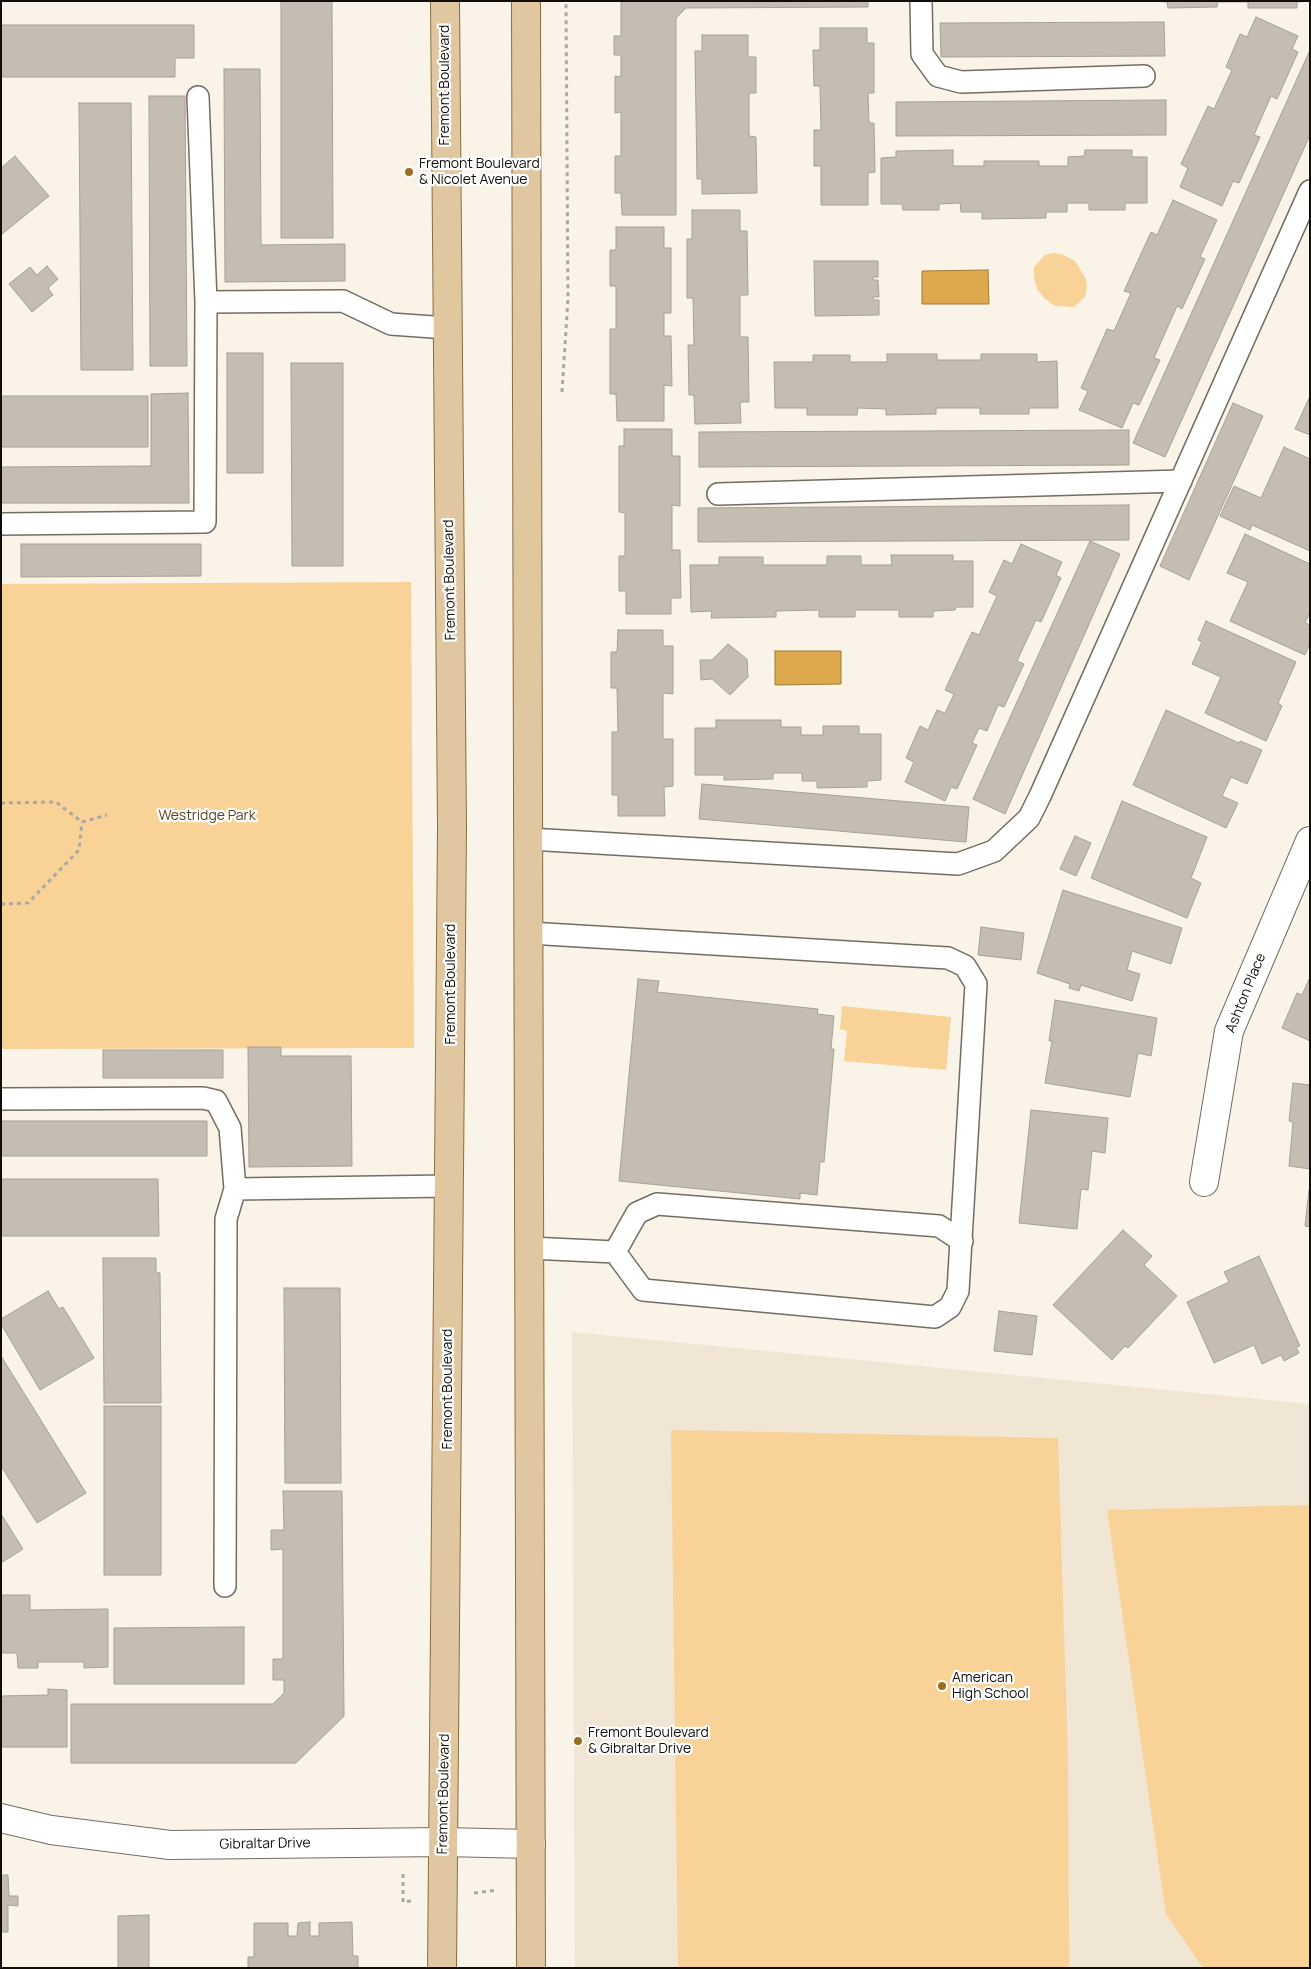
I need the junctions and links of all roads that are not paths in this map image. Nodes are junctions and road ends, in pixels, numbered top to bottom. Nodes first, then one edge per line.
1 (445, 1) edge
2 (526, 1) edge
3 (921, 1) edge
4 (1144, 76) dead end
5 (198, 97) dead end
6 (1310, 191) edge
7 (206, 302) junction
8 (448, 328) junction
9 (1180, 481) junction
10 (718, 494) dead end
11 (1, 524) edge
12 (529, 839) junction
13 (1310, 841) edge
14 (529, 934) junction
15 (1, 1099) edge
16 (1204, 1182) dead end
17 (449, 1186) junction
18 (235, 1189) junction
19 (962, 1241) junction
20 (530, 1248) junction
21 (615, 1252) junction
22 (225, 1586) dead end
23 (1, 1818) edge
24 (444, 1842) junction
25 (531, 1844) junction
26 (442, 1968) edge
27 (530, 1968) edge

1 - 8 main road, Fremont Boulevard
2 - 12 main road
3 - 4 lane
5 - 7 lane
6 - 9 lane
7 - 8 lane
7 - 11 lane
8 - 17 main road, Fremont Boulevard
9 - 10 lane
9 - 12 lane
12 - 14 main road
13 - 16 street, Ashton Place
14 - 19 lane
14 - 20 main road
15 - 18 lane
17 - 18 lane
17 - 24 main road, Fremont Boulevard
18 - 22 lane
19 - 21 lane
19 - 21 lane
20 - 21 lane
20 - 25 main road
23 - 24 street, Gibraltar Drive
24 - 25 street, Gibraltar Drive
24 - 26 main road, Fremont Boulevard
25 - 27 main road

